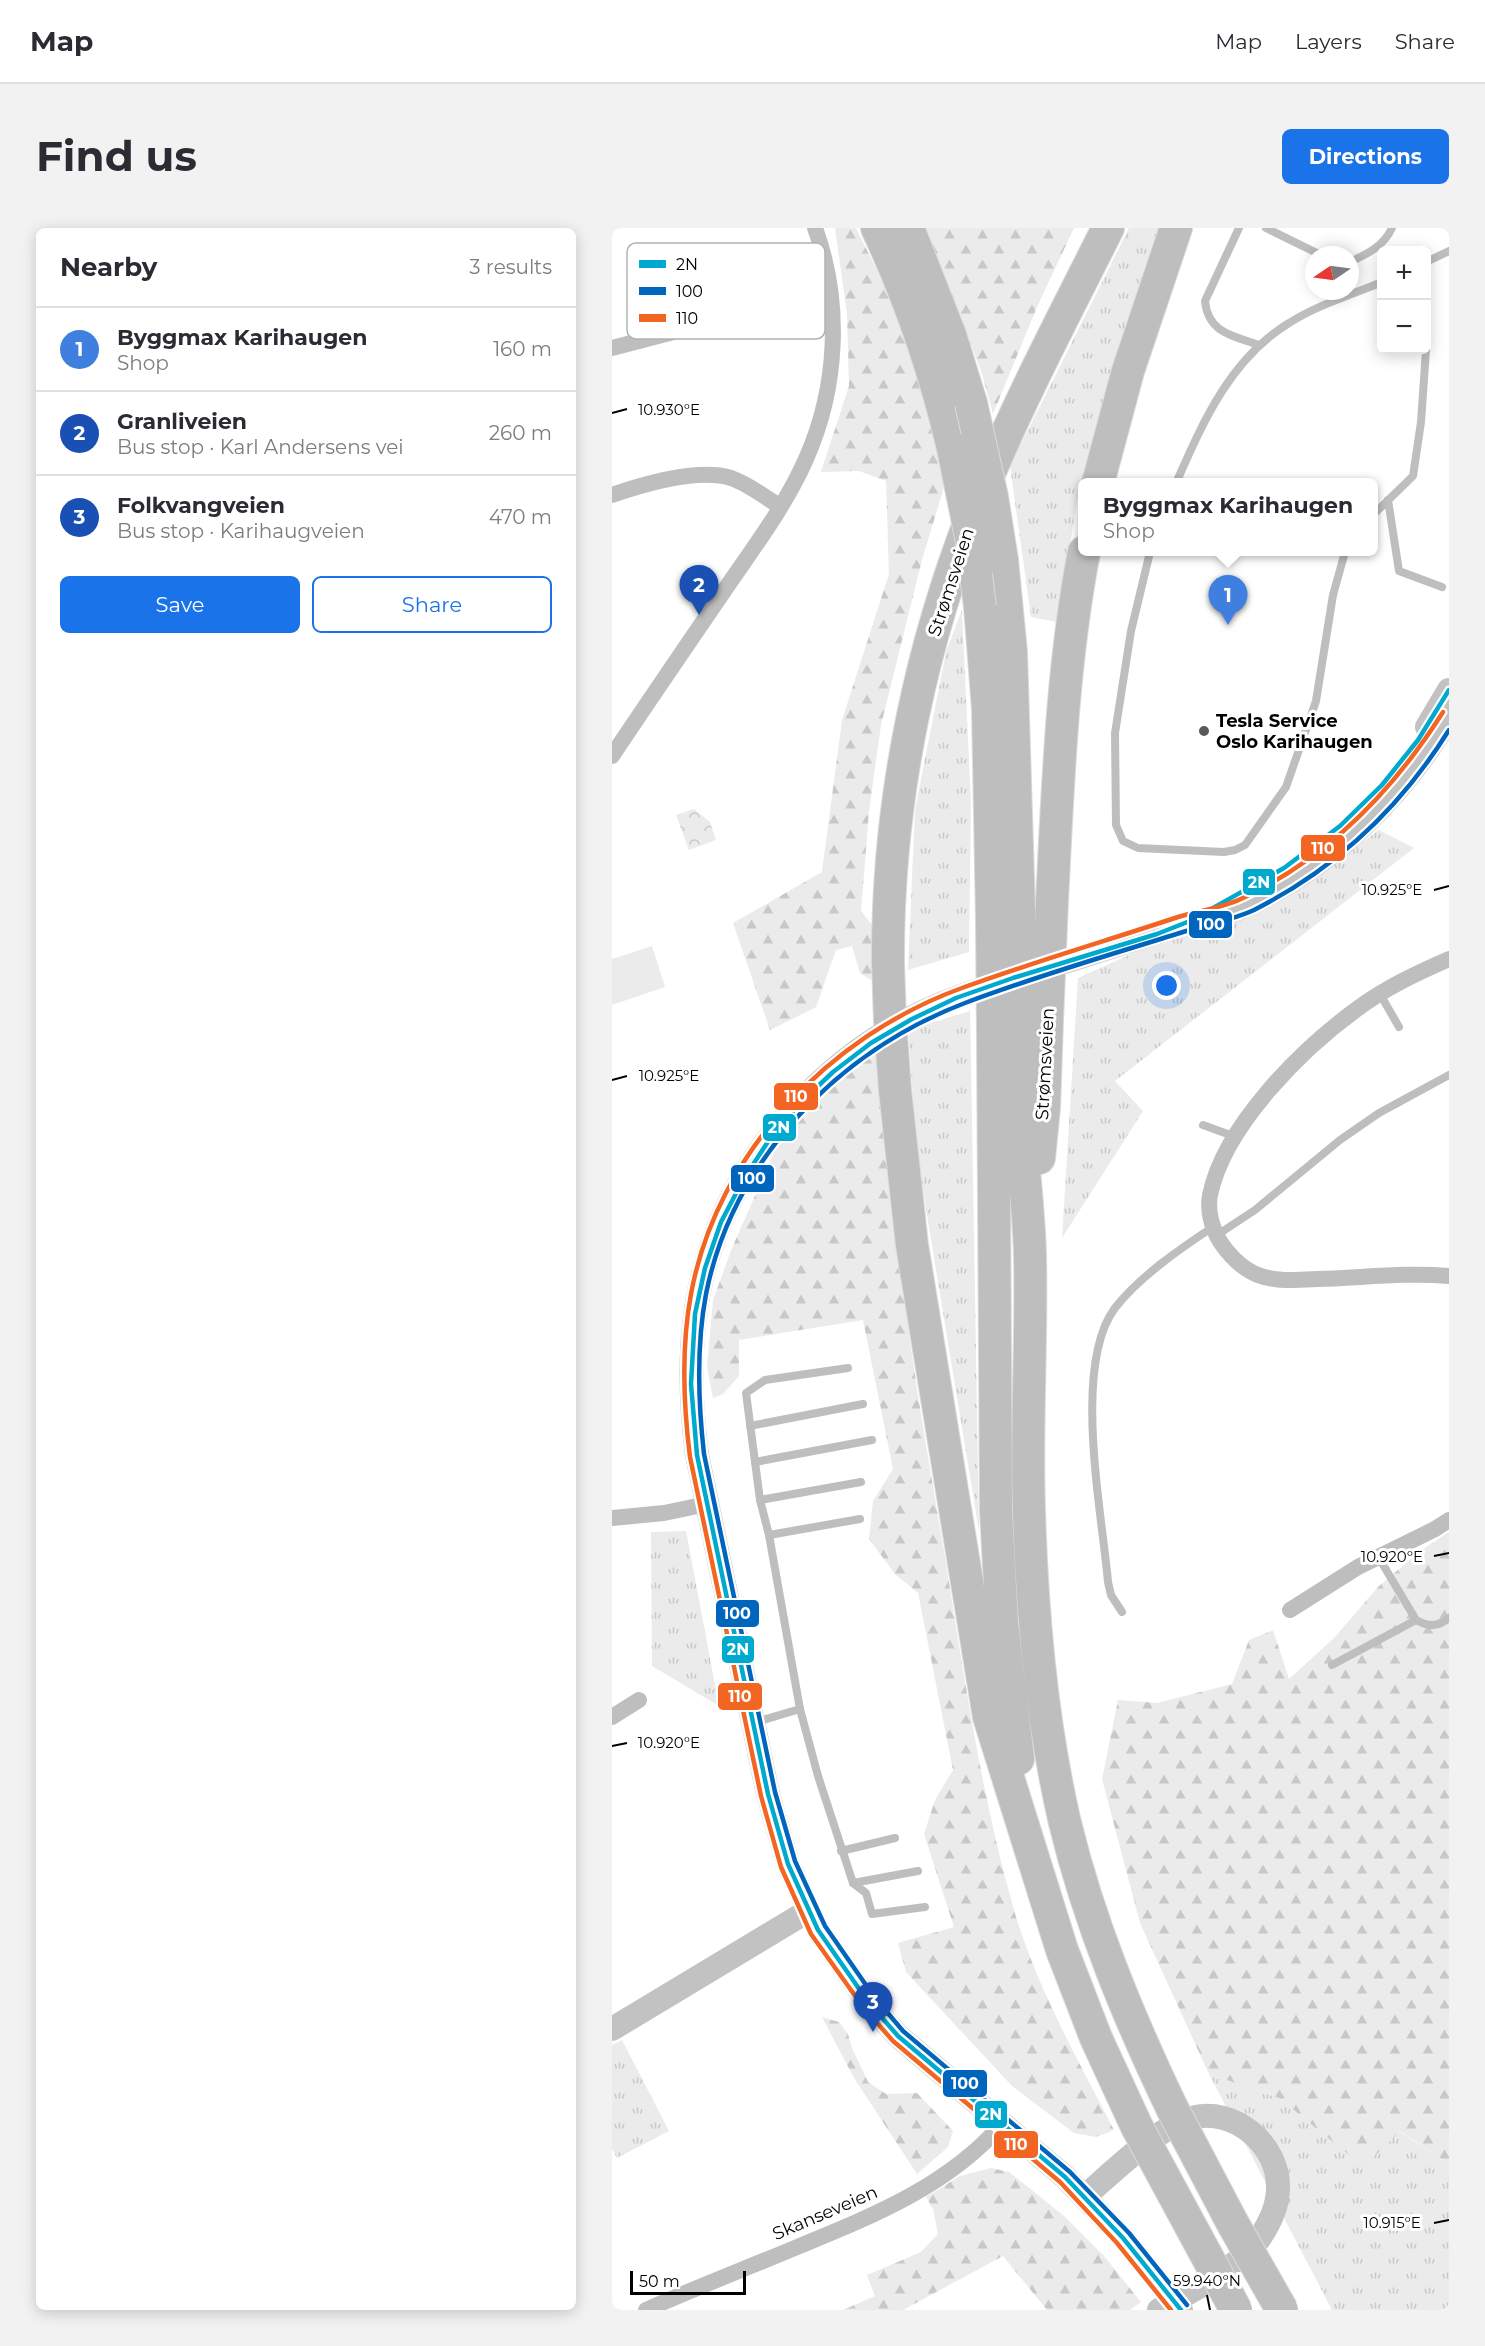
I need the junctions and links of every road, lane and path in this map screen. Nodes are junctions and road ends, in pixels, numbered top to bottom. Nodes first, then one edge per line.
1 (815, 228) edge
2 (877, 228) edge
3 (908, 228) edge
4 (1108, 228) edge
5 (1176, 228) edge
6 (1239, 228) edge
7 (1266, 228) edge
8 (1392, 228) edge
9 (818, 243) edge
10 (1305, 247) edge
11 (1449, 251) edge
12 (1359, 257) edge
13 (1431, 260) edge
14 (825, 271) edge
15 (1377, 284) edge
16 (646, 339) edge
17 (1259, 345) junction
18 (612, 348) edge
19 (1426, 354) edge
20 (1099, 478) edge
21 (1178, 478) edge
22 (612, 495) edge
23 (1388, 500) junction
24 (779, 506) junction
25 (1378, 510) edge
26 (1083, 556) edge
27 (1149, 556) edge
28 (1344, 556) edge
29 (1442, 587) dead end
30 (1449, 690) edge
31 (1449, 716) edge
32 (612, 756) edge
33 (1006, 915) junction
34 (1186, 922) junction
35 (1449, 959) edge
36 (1380, 994) junction
37 (1399, 1027) dead end
38 (1020, 1029) junction
39 (1449, 1075) edge
40 (1203, 1125) dead end
41 (1236, 1137) junction
42 (1215, 1231) junction
43 (1449, 1276) edge
44 (848, 1368) dead end
45 (863, 1404) dead end
46 (750, 1426) junction
47 (872, 1440) dead end
48 (755, 1462) junction
49 (861, 1482) dead end
50 (760, 1500) junction
51 (707, 1504) junction
52 (612, 1518) edge
53 (860, 1519) dead end
54 (1449, 1520) edge
55 (769, 1535) junction
56 (1378, 1558) junction
57 (1290, 1610) dead end
58 (1122, 1611) dead end
59 (1449, 1618) edge
60 (1416, 1620) junction
61 (1332, 1665) dead end
62 (639, 1700) dead end
63 (800, 1709) junction
64 (612, 1717) edge
65 (753, 1723) junction
66 (895, 1838) dead end
67 (1031, 1848) junction
68 (841, 1851) junction
69 (918, 1871) dead end
70 (853, 1883) junction
71 (925, 1907) dead end
72 (808, 1911) junction
73 (612, 2029) edge
74 (1002, 2124) junction
75 (1084, 2196) junction
76 (646, 2310) edge
77 (1159, 2310) edge
78 (1180, 2310) edge
79 (1236, 2310) edge
80 (1281, 2310) edge

1 - 9 street
2 - 33 highway, bridge
3 - 33 highway, bridge
4 - 67 highway, Strømsveien, bridge
5 - 20 highway
6 - 17 lane
7 - 10 lane
8 - 12 lane
11 - 13 lane
14 - 24 street
15 - 17 lane
16 - 18 street
17 - 21 lane
19 - 23 lane
22 - 24 street
23 - 25 lane
23 - 29 lane
24 - 32 street
26 - 38 highway, Strømsveien, bridge
27 - 28 lane
30 - 34 main road
31 - 34 main road
33 - 38 highway, bridge
34 - 51 main road
35 - 36 street
36 - 37 lane
36 - 41 street
38 - 67 highway
38 - 80 highway, bridge
39 - 42 lane
40 - 41 lane
41 - 42 street
42 - 43 street
42 - 58 lane
44 - 46 lane
45 - 46 lane
46 - 48 lane
47 - 48 lane
48 - 50 lane
49 - 50 lane
50 - 55 lane
51 - 52 street
51 - 65 main road
53 - 55 lane
54 - 56 street
55 - 63 lane
56 - 57 street
56 - 60 lane
59 - 60 lane
60 - 61 lane
62 - 64 street
63 - 65 lane
63 - 68 lane
65 - 72 main road
66 - 68 lane
67 - 79 highway, bridge
68 - 70 lane
69 - 70 lane
70 - 71 lane
72 - 73 main road
72 - 74 main road
74 - 75 main road
74 - 76 street, Skanseveien
75 - 77 main road
75 - 78 main road, bridge

